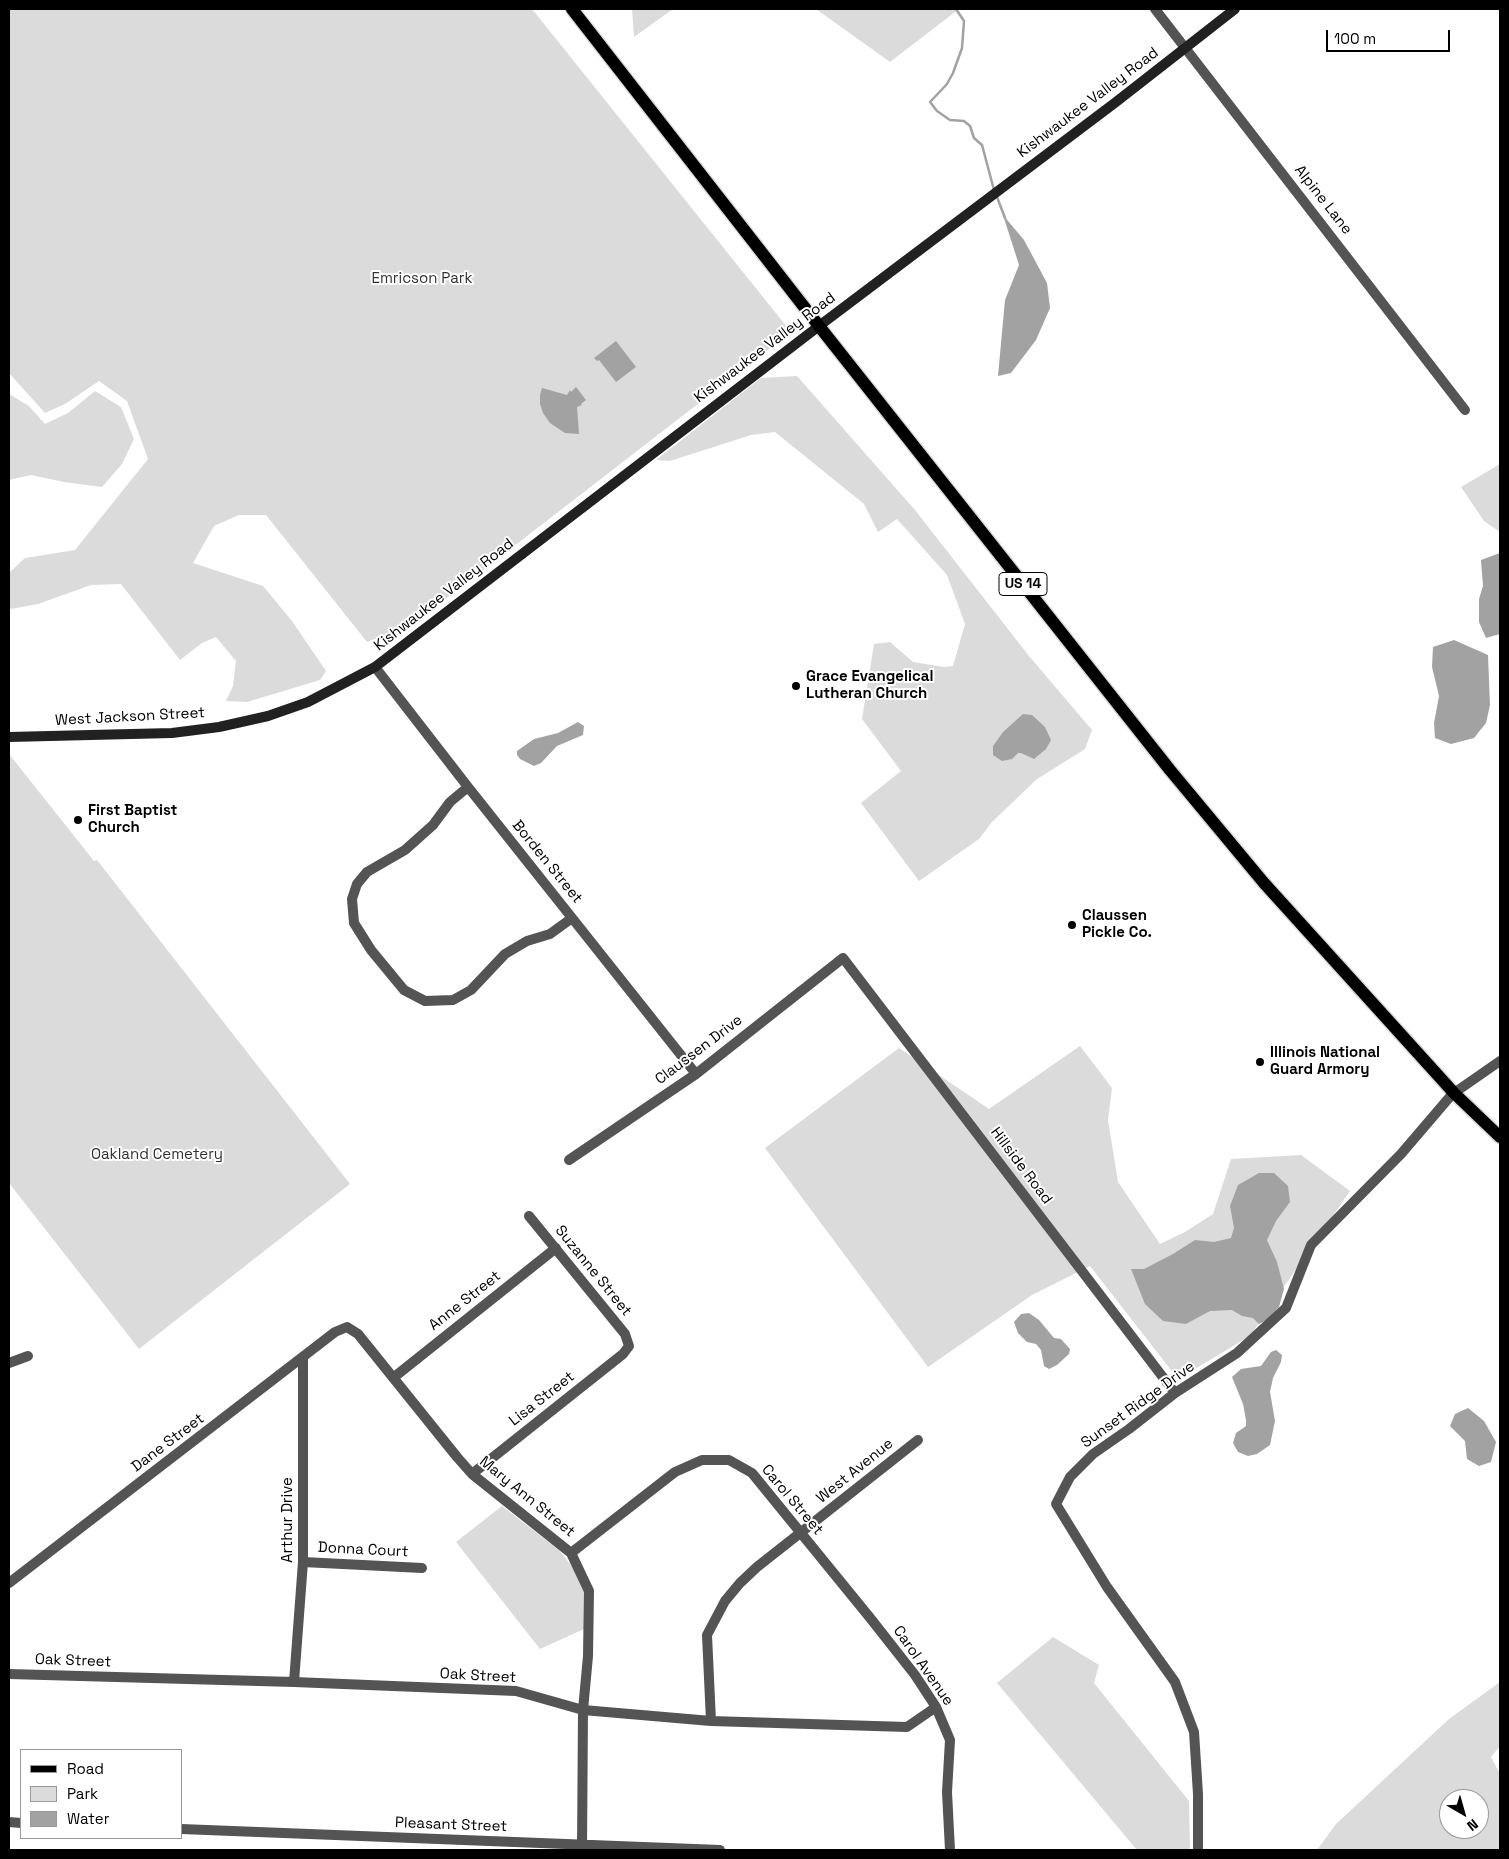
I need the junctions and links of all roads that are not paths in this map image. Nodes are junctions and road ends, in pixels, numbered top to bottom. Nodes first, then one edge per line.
1 (572, 9) edge
2 (1155, 9) edge
3 (1235, 9) edge
4 (1186, 47) junction
5 (819, 326) junction
6 (1465, 410) dead end
7 (375, 667) junction
8 (308, 702) joint
9 (9, 737) edge
10 (468, 787) junction
11 (572, 918) junction
12 (843, 958) joint
13 (1500, 1061) edge
14 (696, 1074) junction
15 (1454, 1092) junction
16 (1500, 1137) edge
17 (569, 1160) dead end
18 (530, 1216) dead end
19 (556, 1248) junction
20 (346, 1327) joint
21 (629, 1346) joint
22 (28, 1356) dead end
23 (303, 1358) junction
24 (9, 1363) edge
25 (393, 1378) junction
26 (1175, 1393) junction
27 (918, 1440) dead end
28 (472, 1474) junction
29 (801, 1534) junction
30 (570, 1553) junction
31 (303, 1562) junction
32 (422, 1568) dead end
33 (9, 1583) edge
34 (871, 1619) joint
35 (9, 1674) edge
36 (294, 1682) junction
37 (936, 1708) junction
38 (583, 1710) junction
39 (711, 1721) junction
40 (182, 1829) edge
41 (582, 1848) edge
42 (720, 1850) edge
43 (950, 1850) edge
44 (1198, 1850) edge

1 - 5 main road, US 14
2 - 4 street, Alpine Lane
3 - 4 street, Kishwaukee Valley Road
4 - 5 street, Kishwaukee Valley Road
4 - 6 street, Alpine Lane
5 - 7 street, Kishwaukee Valley Road
5 - 15 main road, US 14
7 - 8 street, Kishwaukee Valley Road
7 - 10 street, Borden Street
8 - 9 street, West Jackson Street
10 - 11 street, Borden Street
10 - 11 street
11 - 14 street, Borden Street
12 - 14 street, Claussen Drive
12 - 26 street, Hillside Road
13 - 15 street, Sunset Ridge Drive
14 - 17 street, Claussen Drive
15 - 16 main road, US 14
15 - 26 street, Sunset Ridge Drive
18 - 19 street, Suzanne Street
19 - 21 street, Suzanne Street
19 - 25 street, Anne Street
20 - 23 street, Dane Street
20 - 25 street, Mary Ann Street
21 - 28 street, Lisa Street
22 - 24 street
23 - 31 street, Arthur Drive
23 - 33 street, Dane Street
25 - 28 street, Mary Ann Street
26 - 44 street, Sunset Ridge Drive
27 - 29 street, West Avenue
28 - 30 street, Mary Ann Street
29 - 30 street, Carol Street
29 - 34 street, Carol Street
29 - 39 street, West Avenue
30 - 38 street, Mary Ann Street
31 - 32 street, Donna Court
31 - 36 street, Arthur Drive
34 - 37 street, Carol Avenue
35 - 36 street, Oak Street
36 - 38 street, Oak Street
37 - 39 street, Oak Street
37 - 43 street, Carol Avenue
38 - 39 street, Oak Street
38 - 41 street, Mary Ann Street
40 - 41 street, Pleasant Street
41 - 42 street, Pleasant Street

